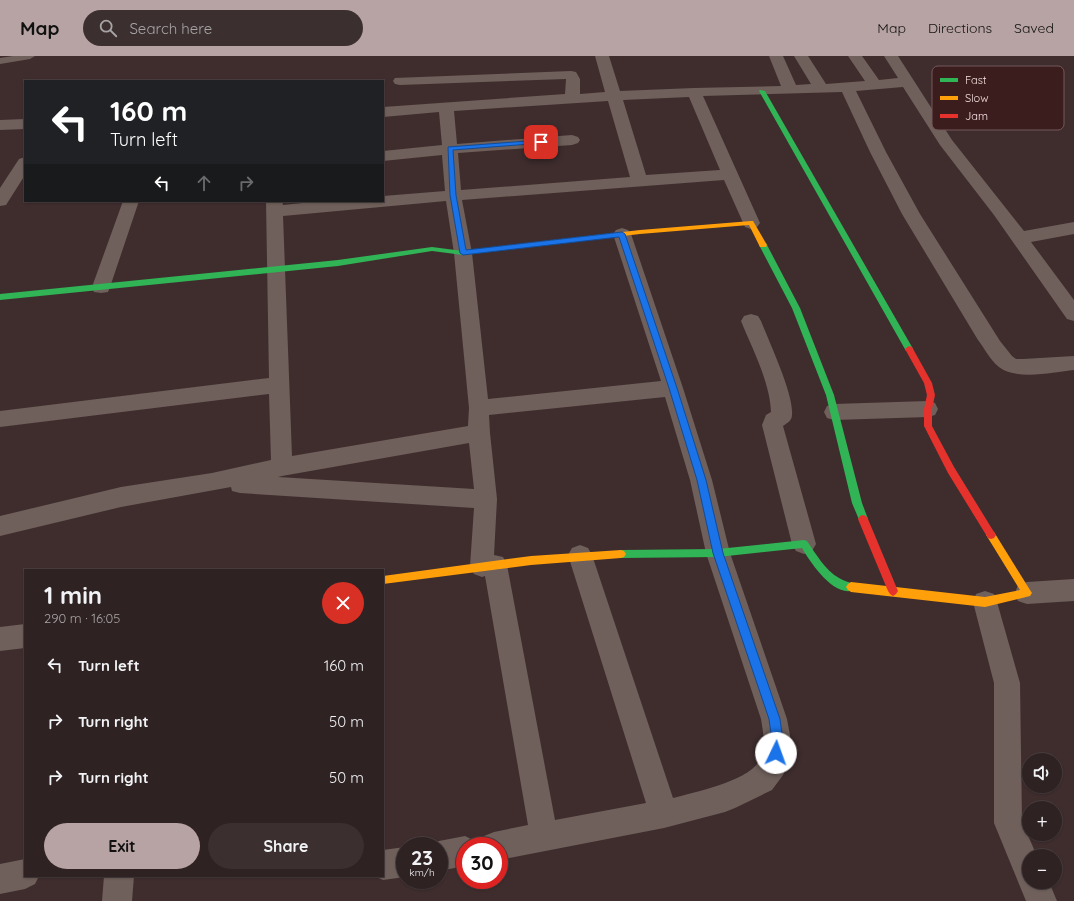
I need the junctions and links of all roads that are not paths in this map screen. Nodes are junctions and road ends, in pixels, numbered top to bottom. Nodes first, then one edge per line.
1 (30, 56) edge
2 (602, 56) edge
3 (776, 56) edge
4 (801, 56) edge
5 (855, 56) edge
6 (891, 56) edge
7 (0, 61) edge
8 (400, 82) dead end
9 (908, 82) junction
10 (874, 84) junction
11 (847, 87) junction
12 (821, 88) junction
13 (790, 89) junction
14 (762, 91) junction
15 (694, 92) junction
16 (613, 96) junction
17 (572, 98) junction
18 (446, 108) junction
19 (384, 112) edge
20 (932, 120) edge
21 (24, 124) edge
22 (0, 125) edge
23 (938, 130) edge
24 (572, 140) dead end
25 (450, 149) junction
26 (384, 156) edge
27 (24, 165) edge
28 (730, 174) junction
29 (639, 181) junction
30 (453, 195) junction
31 (0, 201) edge
32 (384, 201) edge
33 (131, 202) edge
34 (360, 202) edge
35 (274, 206) edge
36 (751, 223) junction
37 (1074, 228) edge
38 (622, 234) junction
39 (1019, 238) junction
40 (463, 253) junction
41 (277, 270) junction
42 (101, 287) junction
43 (0, 297) edge
44 (1071, 304) edge
45 (751, 321) dead end
46 (1074, 363) edge
47 (278, 385) junction
48 (673, 388) junction
49 (479, 408) junction
50 (928, 409) junction
51 (834, 412) junction
52 (0, 419) edge
53 (479, 433) junction
54 (282, 467) junction
55 (212, 482) junction
56 (486, 499) junction
57 (0, 526) edge
58 (804, 544) junction
59 (718, 553) junction
60 (580, 555) junction
61 (489, 565) junction
62 (384, 580) edge
63 (1074, 590) edge
64 (893, 591) junction
65 (1027, 593) junction
66 (985, 602) junction
67 (24, 636) edge
68 (0, 639) edge
69 (664, 814) junction
70 (544, 837) junction
71 (508, 843) edge
72 (1022, 856) edge
73 (396, 863) edge
74 (384, 865) edge
75 (24, 874) edge
76 (119, 877) edge
77 (0, 879) edge
78 (1036, 889) edge
79 (117, 901) edge
80 (1042, 901) edge

1 - 7 lane
2 - 16 street
3 - 13 street
4 - 12 street
5 - 10 street
6 - 9 street
8 - 17 street
9 - 10 street
9 - 20 street
10 - 11 street
11 - 12 street
11 - 46 street
12 - 13 street
13 - 14 street
14 - 15 street
14 - 50 street
15 - 16 street
15 - 28 street
16 - 17 street
16 - 29 street
17 - 18 street
18 - 19 street
18 - 25 street
21 - 22 street
23 - 39 street
24 - 25 street
25 - 26 street
25 - 30 street
27 - 31 street
28 - 29 street
28 - 36 street
29 - 30 street
30 - 32 street
30 - 40 street
33 - 42 street
34 - 35 street
35 - 41 street
36 - 38 street
36 - 51 street
37 - 39 street
38 - 40 street
38 - 48 street
39 - 44 street
40 - 41 street
40 - 49 street
41 - 42 street
41 - 47 street
42 - 43 street
45 - 58 street
47 - 52 street
47 - 54 street
48 - 49 street
48 - 59 street
49 - 53 street
50 - 51 street
50 - 65 street
51 - 64 street
53 - 54 street
53 - 56 street
54 - 55 street
55 - 56 street
55 - 57 street
56 - 61 street
58 - 59 street
58 - 64 street
59 - 60 street
59 - 69 street
60 - 61 street
60 - 69 street
61 - 62 street
61 - 70 street
63 - 65 street
64 - 66 street
65 - 66 street
66 - 72 street
67 - 68 street
69 - 70 street
70 - 71 street
73 - 74 street
75 - 77 street
76 - 79 street
78 - 80 street

